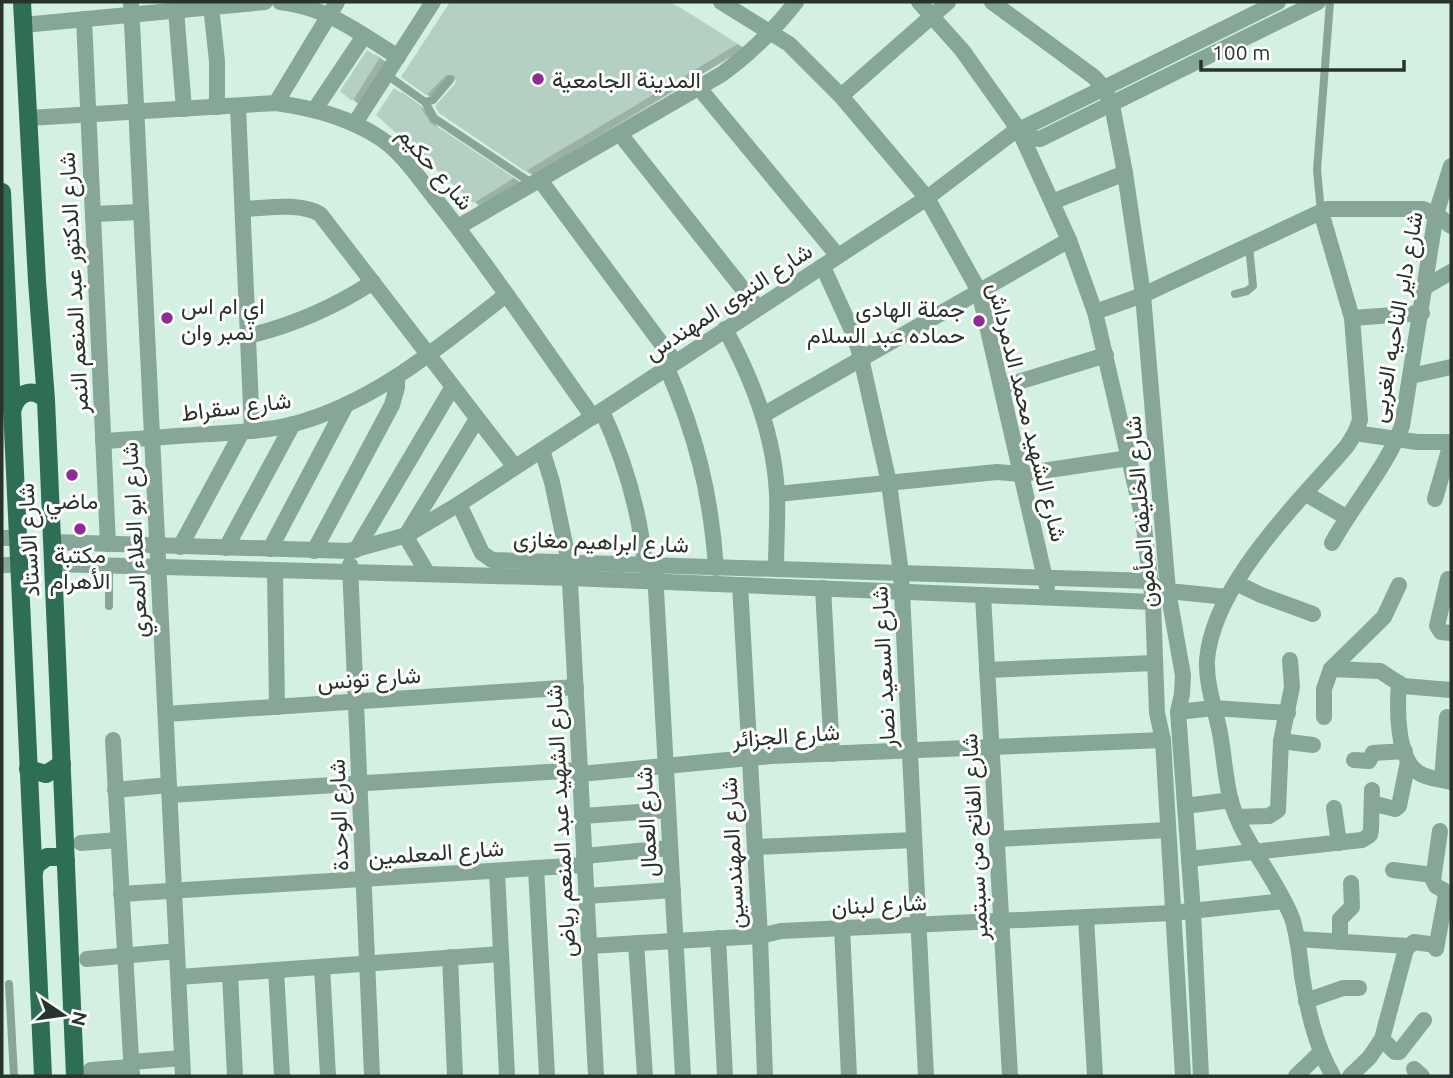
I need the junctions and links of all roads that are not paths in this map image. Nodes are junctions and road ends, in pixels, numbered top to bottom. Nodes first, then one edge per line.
1 (22, 2) edge
2 (265, 2) edge
3 (280, 2) edge
4 (433, 2) edge
5 (721, 2) edge
6 (796, 2) edge
7 (919, 2) edge
8 (948, 2) edge
9 (992, 2) edge
10 (1318, 2) edge
11 (1330, 2) edge
12 (1267, 4) edge
13 (211, 6) junction
14 (132, 8) edge
15 (333, 8) edge
16 (176, 10) junction
17 (933, 16) junction
18 (84, 19) junction
19 (23, 25) junction
20 (772, 32) junction
21 (364, 36) junction
22 (398, 57) junction
23 (387, 75) junction
24 (450, 80) dead end
25 (699, 88) junction
26 (1104, 88) junction
27 (841, 96) junction
28 (425, 102) junction
29 (275, 103) junction
30 (1112, 105) junction
31 (238, 106) junction
32 (217, 107) junction
33 (184, 109) junction
34 (315, 109) junction
35 (136, 112) junction
36 (88, 114) junction
37 (29, 118) junction
38 (355, 123) junction
39 (1019, 130) junction
40 (620, 134) junction
41 (1451, 166) edge
42 (1125, 173) junction
43 (537, 182) junction
44 (2, 191) edge
45 (927, 198) junction
46 (1052, 202) junction
47 (243, 209) junction
48 (142, 212) junction
49 (1321, 212) junction
50 (93, 214) junction
51 (1436, 214) junction
52 (1451, 226) edge
53 (458, 227) junction
54 (1069, 240) junction
55 (3, 245) edge
56 (1249, 246) junction
57 (838, 256) junction
58 (823, 267) junction
59 (1451, 272) edge
60 (37, 281) junction
61 (373, 282) junction
62 (7, 285) junction
63 (1426, 287) junction
64 (979, 291) junction
65 (1235, 294) dead end
66 (506, 295) junction
67 (1143, 295) junction
68 (758, 308) junction
69 (1095, 312) junction
70 (1422, 313) junction
71 (1352, 318) junction
72 (725, 330) junction
73 (248, 336) junction
74 (5, 355) edge
75 (1106, 355) junction
76 (427, 356) junction
77 (861, 358) junction
78 (671, 365) junction
79 (1451, 367) edge
80 (1411, 376) junction
81 (397, 377) junction
82 (1002, 387) junction
83 (452, 388) junction
84 (46, 400) junction
85 (346, 405) junction
86 (13, 408) junction
87 (597, 414) junction
88 (763, 415) junction
89 (477, 419) junction
90 (293, 424) junction
91 (247, 431) junction
92 (1355, 433) junction
93 (152, 438) junction
94 (1397, 439) junction
95 (103, 441) junction
96 (1451, 443) edge
97 (542, 450) junction
98 (1129, 458) junction
99 (515, 467) junction
100 (1023, 474) junction
101 (889, 483) junction
102 (777, 494) junction
103 (1306, 494) junction
104 (1435, 499) dead end
105 (459, 505) junction
106 (1346, 517) junction
107 (407, 535) junction
108 (10, 538) edge
109 (52, 542) junction
110 (1332, 542) dead end
111 (108, 544) junction
112 (157, 546) junction
113 (180, 547) junction
114 (226, 548) junction
115 (270, 549) junction
116 (314, 551) junction
117 (352, 551) junction
118 (53, 564) junction
119 (10, 565) edge
120 (109, 566) junction
121 (158, 568) junction
122 (716, 568) junction
123 (776, 569) junction
124 (275, 571) junction
125 (569, 571) junction
126 (652, 571) junction
127 (350, 573) junction
128 (901, 573) junction
129 (428, 574) junction
130 (1045, 578) junction
131 (1448, 579) dead end
132 (1151, 581) junction
133 (1236, 583) junction
134 (1399, 584) dead end
135 (740, 585) junction
136 (823, 589) junction
137 (1168, 591) junction
138 (902, 592) junction
139 (983, 595) junction
140 (1227, 597) junction
141 (1049, 598) junction
142 (1153, 602) junction
143 (110, 606) dead end
144 (1313, 614) dead end
145 (1451, 634) edge
146 (1290, 660) dead end
147 (1154, 663) junction
148 (1331, 669) junction
149 (987, 670) junction
150 (1183, 675) junction
151 (1155, 682) junction
152 (1399, 683) junction
153 (576, 687) junction
154 (1451, 690) edge
155 (356, 702) junction
156 (277, 707) junction
157 (1214, 708) junction
158 (1178, 712) junction
159 (1287, 713) junction
160 (166, 714) junction
161 (1324, 717) dead end
162 (1447, 717) dead end
163 (113, 740) dead end
164 (1163, 740) junction
165 (1281, 741) junction
166 (1313, 745) dead end
167 (992, 747) junction
168 (910, 750) junction
169 (832, 754) junction
170 (1407, 756) junction
171 (750, 760) junction
172 (1354, 760) dead end
173 (62, 764) junction
174 (666, 768) junction
175 (29, 769) junction
176 (580, 772) junction
177 (1447, 781) edge
178 (359, 782) junction
179 (116, 790) junction
180 (169, 790) junction
181 (1231, 800) junction
182 (1185, 806) junction
183 (1334, 808) dead end
184 (668, 810) junction
185 (582, 817) junction
186 (1238, 817) junction
187 (1168, 831) junction
188 (1440, 831) dead end
189 (914, 839) junction
190 (997, 839) junction
191 (118, 840) junction
192 (1339, 842) junction
193 (81, 843) dead end
194 (755, 847) junction
195 (670, 848) junction
196 (1256, 852) junction
197 (1189, 859) junction
198 (66, 861) junction
199 (585, 861) junction
200 (536, 868) junction
201 (1393, 870) dead end
202 (497, 871) junction
203 (34, 872) junction
204 (1433, 875) junction
205 (363, 879) junction
206 (1351, 883) dead end
207 (673, 890) junction
208 (174, 891) junction
209 (121, 894) junction
210 (586, 896) junction
211 (1283, 901) junction
212 (1193, 912) junction
213 (1172, 914) junction
214 (1086, 917) junction
215 (1446, 920) edge
216 (1001, 921) junction
217 (919, 925) junction
218 (842, 928) junction
219 (760, 936) junction
220 (718, 939) junction
221 (1297, 939) junction
222 (676, 941) junction
223 (1340, 942) junction
224 (636, 943) junction
225 (589, 946) junction
226 (1408, 946) junction
227 (177, 951) junction
228 (501, 954) junction
229 (125, 956) junction
230 (450, 957) junction
231 (87, 959) dead end
232 (367, 963) junction
233 (322, 967) junction
234 (276, 970) junction
235 (230, 974) junction
236 (179, 977) junction
237 (9, 984) dead end
238 (1359, 988) dead end
239 (1306, 1001) junction
240 (1424, 1020) dead end
241 (1382, 1039) junction
242 (1321, 1052) junction
243 (183, 1059) junction
244 (131, 1068) edge
245 (83, 1073) edge
246 (14, 1076) edge
247 (43, 1076) edge
248 (183, 1076) edge
249 (235, 1076) edge
250 (282, 1076) edge
251 (328, 1076) edge
252 (372, 1076) edge
253 (455, 1076) edge
254 (507, 1076) edge
255 (547, 1076) edge
256 (596, 1076) edge
257 (645, 1076) edge
258 (683, 1076) edge
259 (725, 1076) edge
260 (765, 1076) edge
261 (849, 1076) edge
262 (926, 1076) edge
263 (1010, 1076) edge
264 (1095, 1076) edge
265 (1183, 1076) edge
266 (1201, 1076) edge
267 (1296, 1076) edge
268 (1333, 1076) edge
269 (1350, 1076) edge

1 - 19 main road, شارع الاستاد
2 - 13 street
3 - 15 street
4 - 22 street
5 - 20 street, شارع الشهيد محمد الدمرداش
6 - 20 street
7 - 17 street, شارع الخليفه المأمون
8 - 17 street
9 - 26 street, شارع الخليفه المأمون
10 - 30 street
11 - 49 lane
12 - 26 street, شارع النبوى المهندس
13 - 16 street
13 - 32 street
14 - 16 street
14 - 18 street
14 - 35 street, شارع ابو العلاء المعري
15 - 21 street
15 - 29 street
16 - 33 street
17 - 27 street
17 - 39 street, شارع الخليفه المأمون
18 - 19 street
18 - 36 street, شارع الدكتور عبد المنعم النمر
19 - 37 main road, شارع الاستاد
20 - 25 street
20 - 27 street, شارع الشهيد محمد الدمرداش
21 - 22 street
21 - 34 street
22 - 23 street
23 - 28 lane
23 - 38 street
24 - 28 lane
25 - 40 street
25 - 57 street
26 - 30 street, شارع الخليفه المأمون
26 - 39 street, شارع النبوى المهندس
27 - 45 street, شارع الشهيد محمد الدمرداش
28 - 43 lane
29 - 31 street, شارع حكيم
29 - 34 street, شارع حكيم
30 - 39 street
30 - 42 street, شارع الخليفه المأمون
31 - 32 street, شارع حكيم
31 - 47 street
32 - 33 street, شارع حكيم
33 - 35 street, شارع حكيم
34 - 38 street, شارع حكيم
35 - 36 street, شارع حكيم
35 - 48 street, شارع ابو العلاء المعري
36 - 37 street, شارع حكيم
36 - 50 street, شارع الدكتور عبد المنعم النمر
37 - 60 main road, شارع الاستاد
38 - 53 street, شارع حكيم
39 - 45 street, شارع النبوى المهندس
39 - 46 street, شارع الخليفه المأمون
40 - 43 street
40 - 68 street
41 - 51 street, شارع داير الناحيه الغربى
42 - 46 street
42 - 67 street, شارع الخليفه المأمون
43 - 53 street
43 - 78 street
44 - 55 main road, شارع الاستاد
45 - 57 street, شارع النبوى المهندس
45 - 64 street, شارع الشهيد محمد الدمرداش
46 - 54 street, شارع الخليفه المأمون
47 - 61 street
47 - 73 street
48 - 50 street
48 - 93 street, شارع ابو العلاء المعري
49 - 51 street
49 - 56 street
49 - 71 street
50 - 95 street, شارع الدكتور عبد المنعم النمر
51 - 52 street
51 - 63 street, شارع داير الناحيه الغربى
53 - 66 street, شارع حكيم
54 - 64 street
54 - 69 street, شارع الخليفه المأمون
55 - 62 main road, شارع الاستاد
56 - 65 lane
56 - 67 street
57 - 58 street, شارع النبوى المهندس
58 - 68 street, شارع النبوى المهندس
58 - 77 street, شارع السعيد نصار
59 - 63 street
60 - 62 main road
60 - 84 main road, شارع الاستاد
61 - 73 street
61 - 76 street
62 - 74 main road, شارع الاستاد
63 - 70 street, شارع داير الناحيه الغربى
64 - 77 street
64 - 82 street, شارع الشهيد محمد الدمرداش
66 - 76 street, شارع سقراط
66 - 87 street, شارع حكيم
67 - 69 street
67 - 137 street, شارع الخليفه المأمون
68 - 72 street, شارع النبوى المهندس
69 - 75 street, شارع الخليفه المأمون
70 - 71 street
70 - 80 street, شارع داير الناحيه الغربى
71 - 92 street
72 - 78 street, شارع النبوى المهندس
72 - 88 street
73 - 91 street
74 - 86 main road, شارع الاستاد
75 - 82 street
75 - 98 street, شارع الخليفه المأمون
76 - 81 street, شارع سقراط
76 - 83 street
77 - 88 street
77 - 101 street, شارع السعيد نصار
78 - 87 street, شارع النبوى المهندس
78 - 122 street
79 - 80 street
80 - 94 street, شارع داير الناحيه الغربى
81 - 85 street, شارع سقراط
81 - 116 street
82 - 100 street, شارع الشهيد محمد الدمرداش
83 - 89 street
83 - 117 street
84 - 86 main road
84 - 109 main road, شارع الاستاد
85 - 90 street, شارع سقراط
85 - 115 street
86 - 108 main road, شارع الاستاد
87 - 97 street, شارع النبوى المهندس
87 - 126 street, شارع العمال
88 - 102 street
89 - 99 street
89 - 107 street
90 - 91 street, شارع سقراط
90 - 114 street
91 - 93 street, شارع سقراط
91 - 113 street
92 - 94 street
92 - 103 street
93 - 95 street, شارع سقراط
93 - 112 street, شارع ابو العلاء المعري
94 - 96 street
94 - 106 street, شارع داير الناحيه الغربى
95 - 111 street, شارع الدكتور عبد المنعم النمر
96 - 104 street
97 - 99 street, شارع النبوى المهندس
97 - 125 street, شارع الشهيد عبد المنعم رياض
98 - 100 street
98 - 132 street, شارع الخليفه المأمون
99 - 105 street, شارع النبوى المهندس
100 - 101 street
100 - 130 street, شارع الشهيد محمد الدمرداش
101 - 102 street
101 - 128 street, شارع السعيد نصار
102 - 123 street
103 - 106 street
103 - 133 street
105 - 107 street
105 - 125 street, شارع ابراهيم مغازى
106 - 110 street, شارع داير الناحيه الغربى
107 - 117 street
107 - 129 street
108 - 119 main road, شارع الاستاد
109 - 111 street
109 - 118 main road, شارع الاستاد
111 - 112 street
112 - 113 street
112 - 121 street, شارع ابو العلاء المعري
113 - 114 street
114 - 115 street
115 - 116 street
116 - 117 street
117 - 127 street, شارع الوحدة
118 - 120 street, شارع ابراهيم مغازى
118 - 173 main road, شارع الاستاد
119 - 175 main road, شارع الاستاد
120 - 121 street, شارع ابراهيم مغازى
120 - 143 lane
121 - 124 street, شارع ابراهيم مغازى
121 - 160 street, شارع ابو العلاء المعري
122 - 123 street, شارع ابراهيم مغازى
122 - 126 street, شارع ابراهيم مغازى
123 - 128 street, شارع ابراهيم مغازى
124 - 127 street, شارع ابراهيم مغازى
124 - 156 street
125 - 126 street, شارع ابراهيم مغازى
125 - 129 street, شارع ابراهيم مغازى
125 - 153 street, شارع الشهيد عبد المنعم رياض
126 - 135 street, شارع ابراهيم مغازى
126 - 174 street, شارع العمال
127 - 129 street, شارع ابراهيم مغازى
127 - 155 street, شارع الوحدة
128 - 130 street, شارع ابراهيم مغازى
128 - 138 street, شارع السعيد نصار
130 - 132 street, شارع ابراهيم مغازى
130 - 141 street, شارع الشهيد محمد الدمرداش
131 - 145 street
132 - 142 street, شارع الخليفه المأمون
133 - 140 street
133 - 144 street
134 - 148 street
135 - 136 street, شارع ابراهيم مغازى
135 - 171 street, شارع المهندسين
136 - 138 street, شارع ابراهيم مغازى
136 - 169 street
137 - 140 street
137 - 150 street, شارع الخليفه المأمون
138 - 139 street, شارع ابراهيم مغازى
138 - 168 street, شارع السعيد نصار
139 - 141 street, شارع ابراهيم مغازى
139 - 149 street, شارع الفاتح من سبتمبر
140 - 157 street
141 - 142 street, شارع ابراهيم مغازى
142 - 147 street, شارع الخليفه المأمون
146 - 159 street
147 - 149 street
147 - 151 street, شارع الخليفه المأمون
148 - 152 street
148 - 161 street
149 - 167 street, شارع الفاتح من سبتمبر
150 - 151 street
150 - 158 street, شارع الخليفه المأمون
151 - 164 street, شارع الخليفه المأمون
152 - 154 street
152 - 170 street
153 - 155 street, شارع تونس
153 - 176 street, شارع الشهيد عبد المنعم رياض
155 - 156 street, شارع تونس
155 - 178 street, شارع الوحدة
156 - 160 street, شارع تونس
157 - 158 street
157 - 159 street
157 - 181 street
158 - 182 street, شارع الخليفه المأمون
159 - 165 street
160 - 180 street, شارع ابو العلاء المعري
162 - 177 street
163 - 179 street
164 - 167 street, شارع الجزائر
164 - 187 street, شارع الخليفه المأمون
165 - 166 street
165 - 186 street
167 - 168 street, شارع الجزائر
167 - 190 street, شارع الفاتح من سبتمبر
168 - 169 street, شارع الجزائر
168 - 189 street, شارع السعيد نصار
169 - 171 street, شارع الجزائر
170 - 172 street
170 - 177 street
170 - 192 street
171 - 174 street, شارع الجزائر
171 - 194 street, شارع المهندسين
173 - 175 main road
173 - 198 main road, شارع الاستاد
174 - 176 street, شارع الجزائر
174 - 184 street, شارع العمال
175 - 203 main road, شارع الاستاد
176 - 178 street, شارع الجزائر
176 - 185 street, شارع الشهيد عبد المنعم رياض
178 - 180 street, شارع الجزائر
178 - 205 street, شارع الوحدة
179 - 180 street, شارع الجزائر
179 - 191 street
180 - 208 street, شارع ابو العلاء المعري
181 - 182 street
181 - 186 street
182 - 197 street, شارع الخليفه المأمون
183 - 192 street
184 - 185 street
184 - 195 street, شارع العمال
185 - 199 street, شارع الشهيد عبد المنعم رياض
186 - 196 street
187 - 190 street
187 - 213 street, شارع الخليفه المأمون
188 - 204 street
189 - 194 street
189 - 217 street, شارع السعيد نصار
190 - 216 street, شارع الفاتح من سبتمبر
191 - 193 street
191 - 209 street
192 - 196 street
194 - 219 street, شارع المهندسين
195 - 199 street, شارع المعلمين
195 - 207 street, شارع العمال
196 - 197 street
196 - 211 street
197 - 212 street, شارع الخليفه المأمون
198 - 203 main road
198 - 245 main road, شارع الاستاد
199 - 200 street, شارع المعلمين
199 - 210 street, شارع الشهيد عبد المنعم رياض
200 - 202 street, شارع المعلمين
200 - 255 street
201 - 204 street
202 - 205 street, شارع المعلمين
202 - 228 street
203 - 247 main road, شارع الاستاد
204 - 215 street
205 - 208 street, شارع المعلمين
205 - 232 street, شارع الوحدة
206 - 223 street
207 - 210 street
207 - 222 street, شارع العمال
208 - 209 street, شارع المعلمين
208 - 227 street, شارع ابو العلاء المعري
209 - 229 street
210 - 225 street, شارع الشهيد عبد المنعم رياض
211 - 212 street, شارع لبنان
211 - 221 street
212 - 213 street, شارع لبنان
212 - 266 street, شارع الخليفه المأمون
213 - 214 street, شارع لبنان
213 - 265 street, شارع الخليفه المأمون
214 - 216 street, شارع لبنان
214 - 264 street
215 - 226 street
216 - 217 street, شارع لبنان
216 - 263 street, شارع الفاتح من سبتمبر
217 - 218 street, شارع لبنان
217 - 262 street, شارع السعيد نصار
218 - 219 street, شارع لبنان
218 - 261 street
219 - 220 street, شارع لبنان
219 - 260 street, شارع المهندسين
220 - 222 street, شارع لبنان
220 - 259 street
221 - 223 street
221 - 239 street
222 - 224 street, شارع لبنان
222 - 258 street, شارع العمال
223 - 226 street
224 - 225 street, شارع لبنان
224 - 257 street
225 - 256 street, شارع الشهيد عبد المنعم رياض
226 - 241 street
227 - 229 street
227 - 236 street, شارع ابو العلاء المعري
228 - 230 street
228 - 254 street
229 - 231 street
229 - 244 street
230 - 232 street
230 - 253 street
232 - 233 street
232 - 252 street, شارع الوحدة
233 - 234 street
233 - 251 street
234 - 235 street
234 - 250 street
235 - 236 street
235 - 249 street
236 - 243 street, شارع ابو العلاء المعري
237 - 246 lane
238 - 239 street
239 - 242 street
240 - 241 street
241 - 269 street
242 - 267 street
242 - 268 street
243 - 244 street
243 - 248 street, شارع ابو العلاء المعري
244 - 245 street

